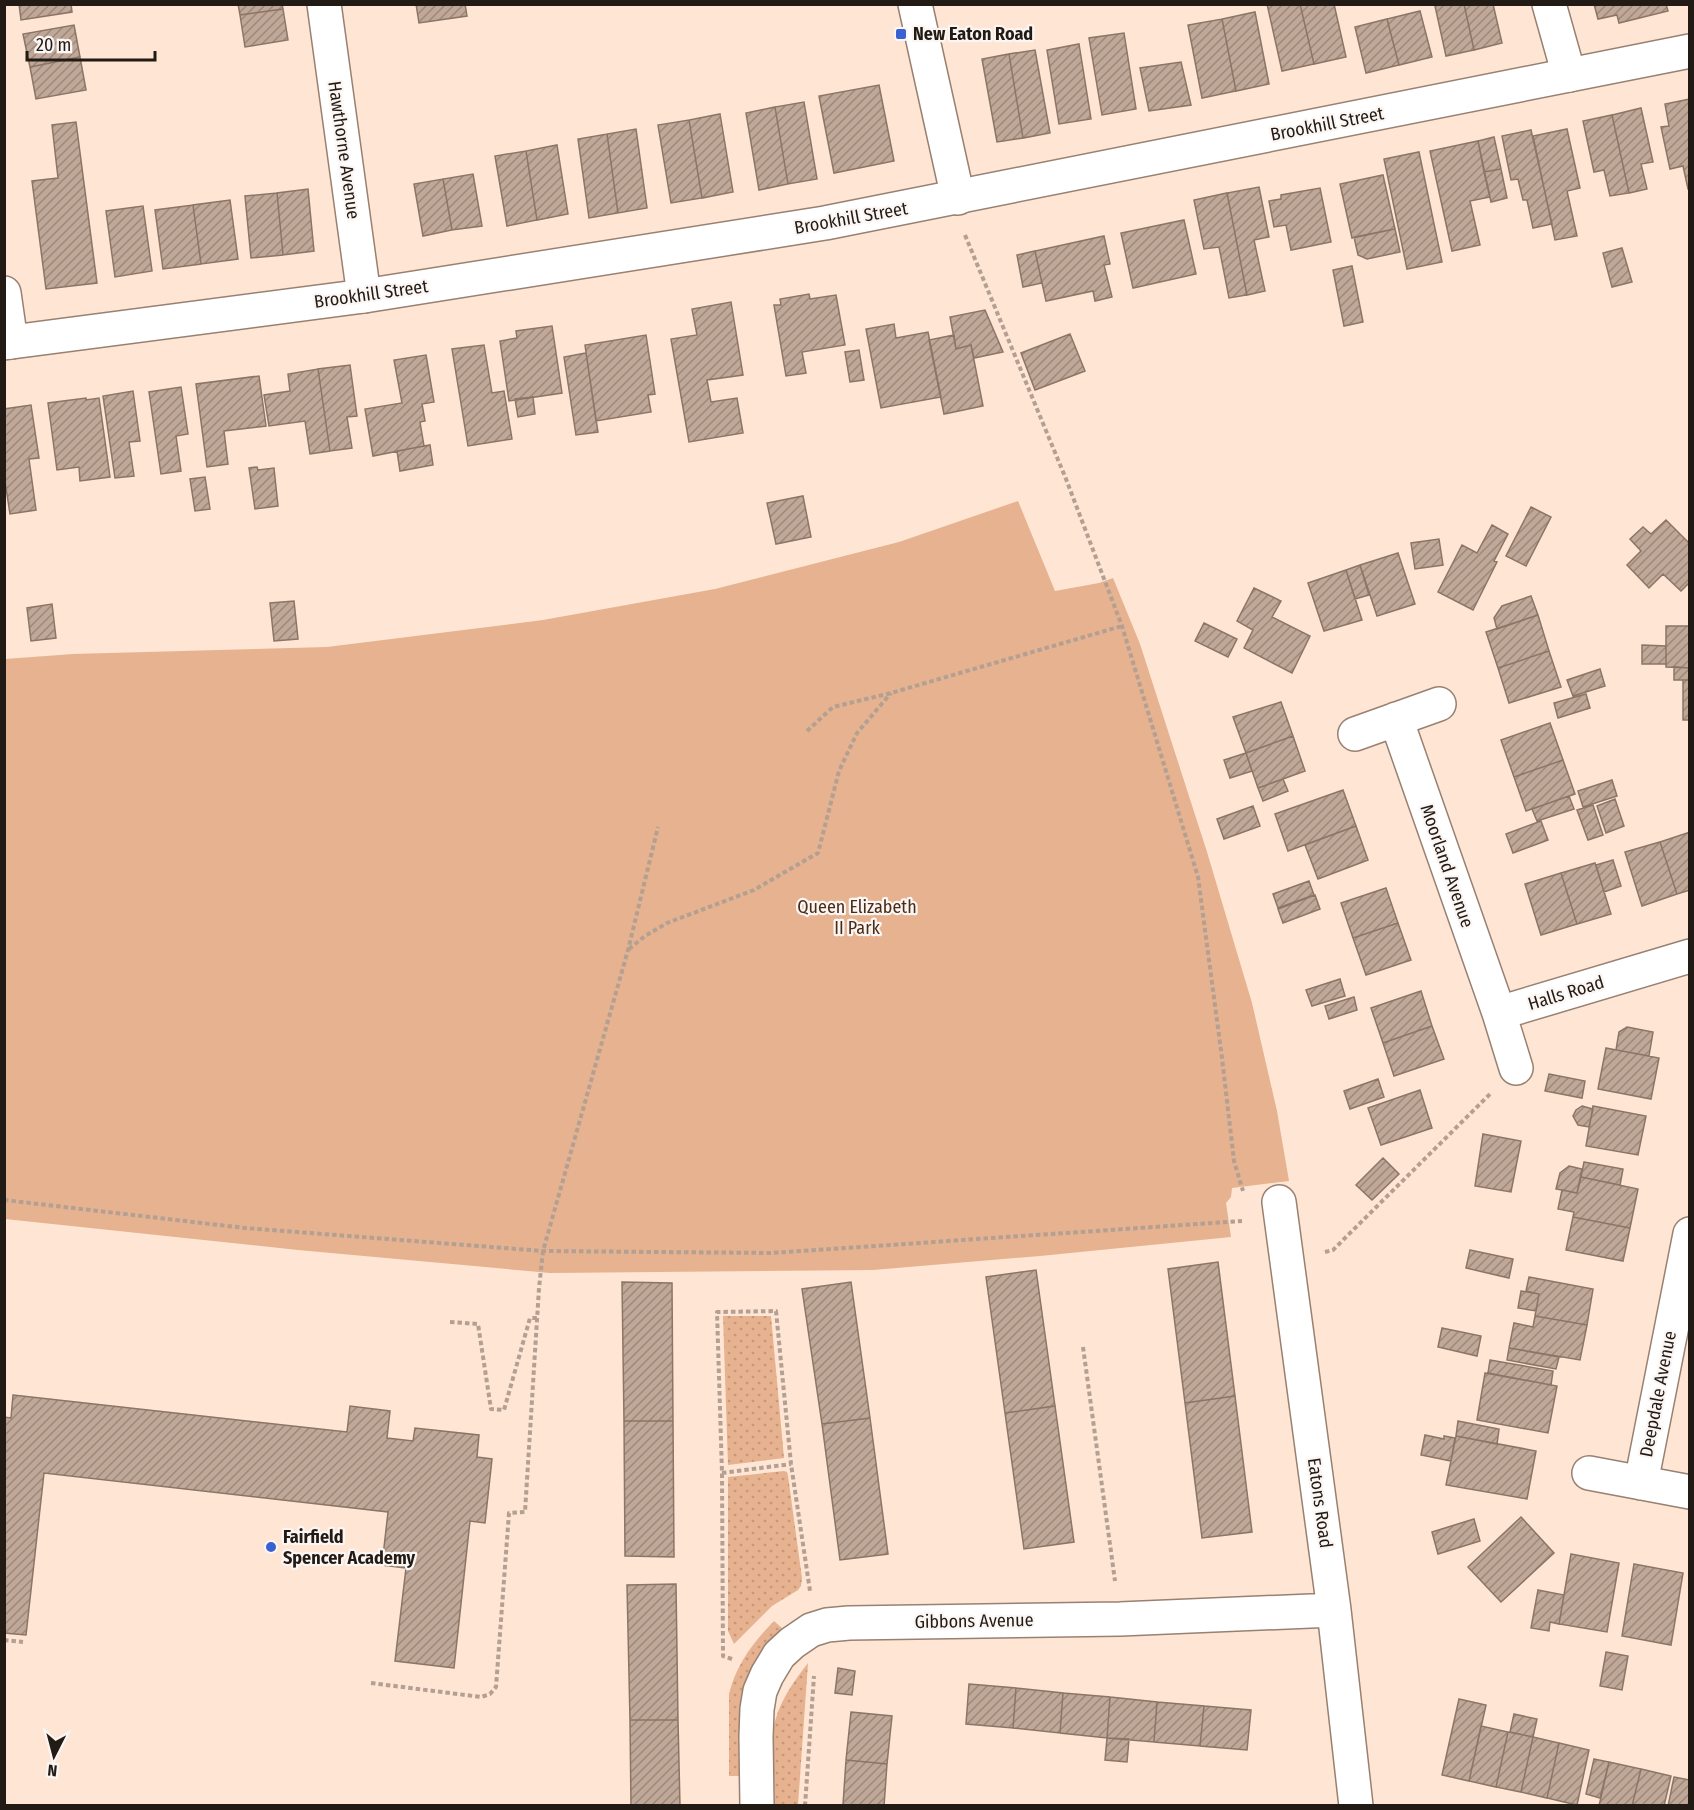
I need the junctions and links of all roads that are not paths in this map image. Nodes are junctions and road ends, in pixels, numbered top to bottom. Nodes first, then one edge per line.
1 (324, 4) edge
2 (915, 4) edge
3 (1549, 4) edge
4 (1689, 51) edge
5 (1569, 75) junction
6 (958, 198) junction
7 (4, 294) edge
8 (364, 296) junction
9 (8, 343) edge
10 (1439, 704) dead end
11 (1396, 719) junction
12 (1354, 734) dead end
13 (1689, 956) edge
14 (1499, 1013) junction
15 (1516, 1068) road end
16 (1280, 1210) road end
17 (1689, 1234) edge
18 (1589, 1473) dead end
19 (1641, 1483) junction
20 (1689, 1492) edge
21 (1334, 1610) junction
22 (757, 1806) edge
23 (1356, 1806) edge

1 - 8 street, Hawthorne Avenue
2 - 6 street
3 - 5 street
4 - 5 street, Brookhill Street
5 - 6 street, Brookhill Street
6 - 8 street, Brookhill Street
7 - 9 street
8 - 9 street, Brookhill Street
10 - 11 street
11 - 12 street
11 - 14 street, Moorland Avenue
13 - 14 street, Halls Road
14 - 15 street
16 - 21 street, Eatons Road
17 - 19 street, Deepdale Avenue
18 - 19 street, Deepdale Avenue
19 - 20 street, Deepdale Avenue
21 - 22 street, Gibbons Avenue
21 - 23 street, Eatons Road

